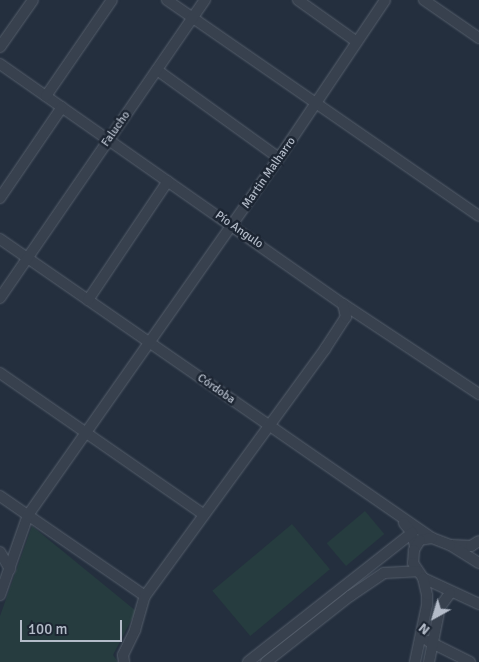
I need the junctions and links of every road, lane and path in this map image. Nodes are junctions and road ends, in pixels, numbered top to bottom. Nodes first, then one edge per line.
1 (33, 0) edge
2 (112, 0) edge
3 (167, 0) edge
4 (205, 0) edge
5 (298, 0) edge
6 (385, 0) edge
7 (424, 0) edge
8 (192, 18) junction
9 (479, 38) edge
10 (357, 42) junction
11 (0, 47) edge
12 (0, 64) edge
13 (157, 70) junction
14 (46, 96) junction
15 (316, 103) junction
16 (62, 107) junction
17 (109, 140) junction
18 (279, 158) junction
19 (168, 181) junction
20 (0, 198) edge
21 (479, 216) edge
22 (232, 225) junction
23 (0, 239) edge
24 (0, 245) edge
25 (26, 260) junction
26 (0, 298) edge
27 (88, 300) junction
28 (343, 304) junction
29 (147, 344) junction
30 (0, 373) edge
31 (479, 394) edge
32 (267, 427) junction
33 (85, 432) junction
34 (0, 496) edge
35 (203, 514) junction
36 (28, 515) junction
37 (412, 533) junction
38 (432, 538) junction
39 (479, 541) edge
40 (450, 545) junction
41 (415, 546) junction
42 (0, 552) edge
43 (479, 563) edge
44 (10, 569) junction
45 (420, 574) junction
46 (450, 592) junction
47 (0, 594) edge
48 (145, 596) junction
49 (350, 596) junction
50 (328, 598) junction
51 (477, 603) edge
52 (419, 639) junction
53 (433, 642) junction
54 (124, 662) edge
55 (248, 662) edge
56 (266, 662) edge
57 (415, 662) edge
58 (429, 662) edge
59 (470, 662) edge

1 - 11 street
2 - 14 street
3 - 8 street
4 - 8 street, Falucho
5 - 10 street
6 - 10 street, Martin Malharro
7 - 9 street
8 - 13 street, Falucho
8 - 15 street
10 - 15 street, Martin Malharro
12 - 14 street, Pío Angulo
13 - 17 street, Falucho
13 - 18 street
14 - 16 street, Pío Angulo
15 - 18 street, Martin Malharro
15 - 21 street
16 - 17 street, Pío Angulo
16 - 20 street
17 - 19 street, Pío Angulo
17 - 25 street, Falucho
18 - 22 street, Martin Malharro
19 - 22 street, Pío Angulo
19 - 27 street
22 - 28 street, Pío Angulo
22 - 29 street, Martin Malharro
23 - 25 street, Córdoba
24 - 25 street, Córdoba
25 - 26 street, Falucho
25 - 27 street, Córdoba
25 - 29 street, Córdoba
27 - 29 street, Córdoba
28 - 31 street, Pío Angulo
28 - 32 street
29 - 32 street, Córdoba
29 - 33 street, Martin Malharro
30 - 33 street
32 - 35 street
32 - 37 street, Córdoba
32 - 38 street, Córdoba
33 - 35 street
33 - 36 street, Martin Malharro
34 - 36 street
35 - 48 street
36 - 44 street, Martin Malharro
36 - 48 street
37 - 41 street
37 - 50 street
38 - 40 street, Córdoba
38 - 41 street
39 - 40 street
40 - 43 street
41 - 45 street
42 - 44 street
44 - 47 street, Martin Malharro
45 - 46 street
45 - 49 street
45 - 52 street
46 - 51 street
46 - 53 street
48 - 54 street
49 - 50 street
49 - 56 street
50 - 55 street
52 - 53 street
52 - 57 street
53 - 58 street
53 - 59 street

